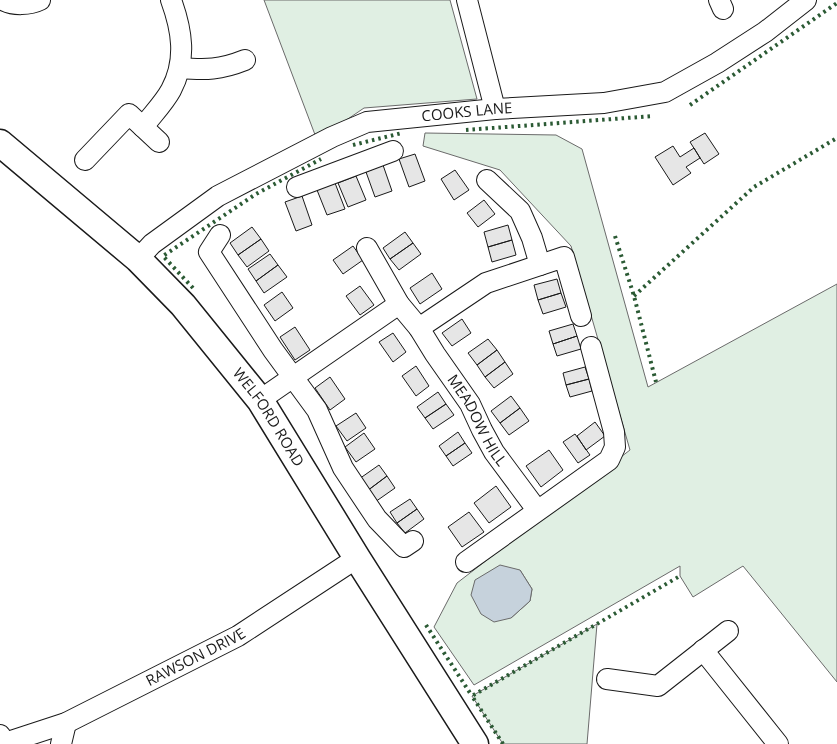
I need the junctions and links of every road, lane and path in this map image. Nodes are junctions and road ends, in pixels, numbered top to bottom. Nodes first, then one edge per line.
1 (40, 0) edge
2 (171, 0) edge
3 (467, 0) edge
4 (806, 0) edge
5 (4, 5) edge
6 (245, 60) dead end
7 (180, 68) junction
8 (495, 109) junction
9 (136, 121) junction
10 (332, 137) junction
11 (159, 142) dead end
12 (0, 143) edge
13 (393, 151) dead end
14 (85, 160) dead end
15 (346, 168) junction
16 (487, 180) dead end
17 (297, 187) dead end
18 (220, 235) dead end
19 (367, 248) dead end
20 (138, 259) junction
21 (540, 265) junction
22 (399, 304) junction
23 (581, 316) dead end
24 (420, 328) junction
25 (591, 347) dead end
26 (294, 377) junction
27 (260, 400) junction
28 (537, 510) junction
29 (413, 541) dead end
30 (357, 558) junction
31 (466, 562) dead end
32 (728, 631) dead end
33 (704, 650) junction
34 (607, 679) dead end
35 (66, 723) junction
36 (0, 735) edge
37 (776, 743) edge
38 (61, 744) edge
39 (475, 744) edge

1 - 5 street
2 - 7 street
3 - 8 street
4 - 8 street, COOKS LANE
6 - 7 street
7 - 9 street
8 - 10 street, COOKS LANE
9 - 11 street
9 - 14 street
10 - 15 street
10 - 20 street, COOKS LANE
12 - 20 main road, WELFORD ROAD
13 - 15 street
15 - 17 street
16 - 21 street
18 - 26 street
19 - 22 street, MEADOW HILL
20 - 27 main road, WELFORD ROAD
21 - 23 street
21 - 24 street
22 - 24 street, MEADOW HILL
22 - 26 street
24 - 28 street, MEADOW HILL
25 - 28 street
26 - 27 street
26 - 29 street
27 - 30 main road, WELFORD ROAD
28 - 31 street
30 - 35 street, RAWSON DRIVE
30 - 39 main road, WELFORD ROAD
32 - 33 street
33 - 34 street
33 - 37 street
35 - 36 street, RAWSON DRIVE
35 - 38 street

